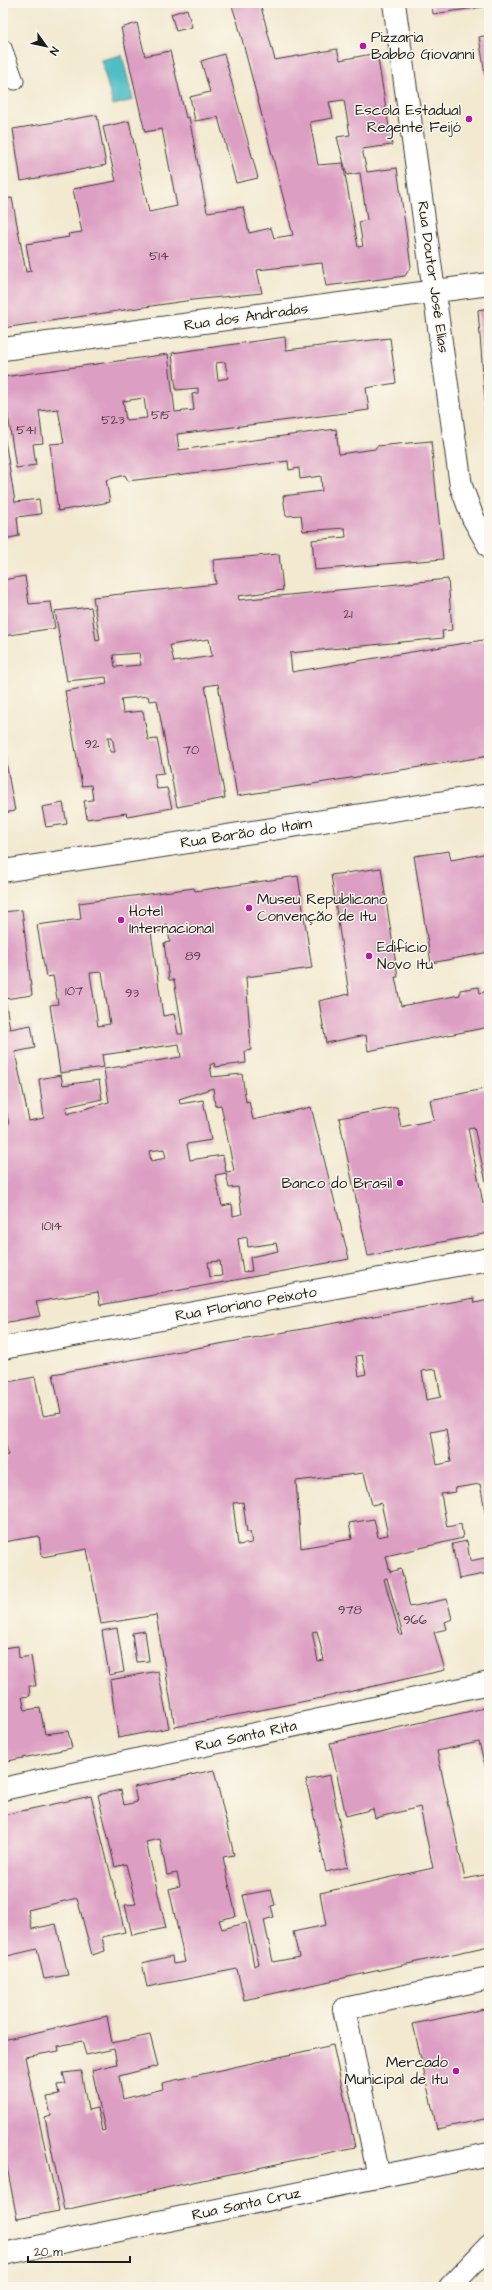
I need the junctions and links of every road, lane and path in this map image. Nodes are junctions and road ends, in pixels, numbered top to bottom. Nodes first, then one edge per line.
1 (394, 3) edge
2 (3, 48) edge
3 (16, 81) dead end
4 (489, 284) edge
5 (435, 292) junction
6 (3, 349) edge
7 (489, 546) edge
8 (489, 795) edge
9 (3, 870) edge
10 (489, 1259) edge
11 (3, 1348) edge
12 (489, 1683) edge
13 (3, 1789) edge
14 (489, 1978) edge
15 (489, 2154) edge
16 (379, 2177) junction
17 (489, 2246) edge
18 (3, 2254) edge
19 (450, 2287) edge

1 - 5 street, Rua Doutor José Elias
2 - 3 lane
4 - 5 street, Rua dos Andradas
5 - 6 street, Rua dos Andradas
5 - 7 street, Rua Doutor José Elias
8 - 9 street, Rua Barão do Itaim
10 - 11 street, Rua Floriano Peixoto
12 - 13 street, Rua Santa Rita
14 - 16 street
15 - 16 street, Rua Santa Cruz
16 - 18 street, Rua Santa Cruz
17 - 19 street

